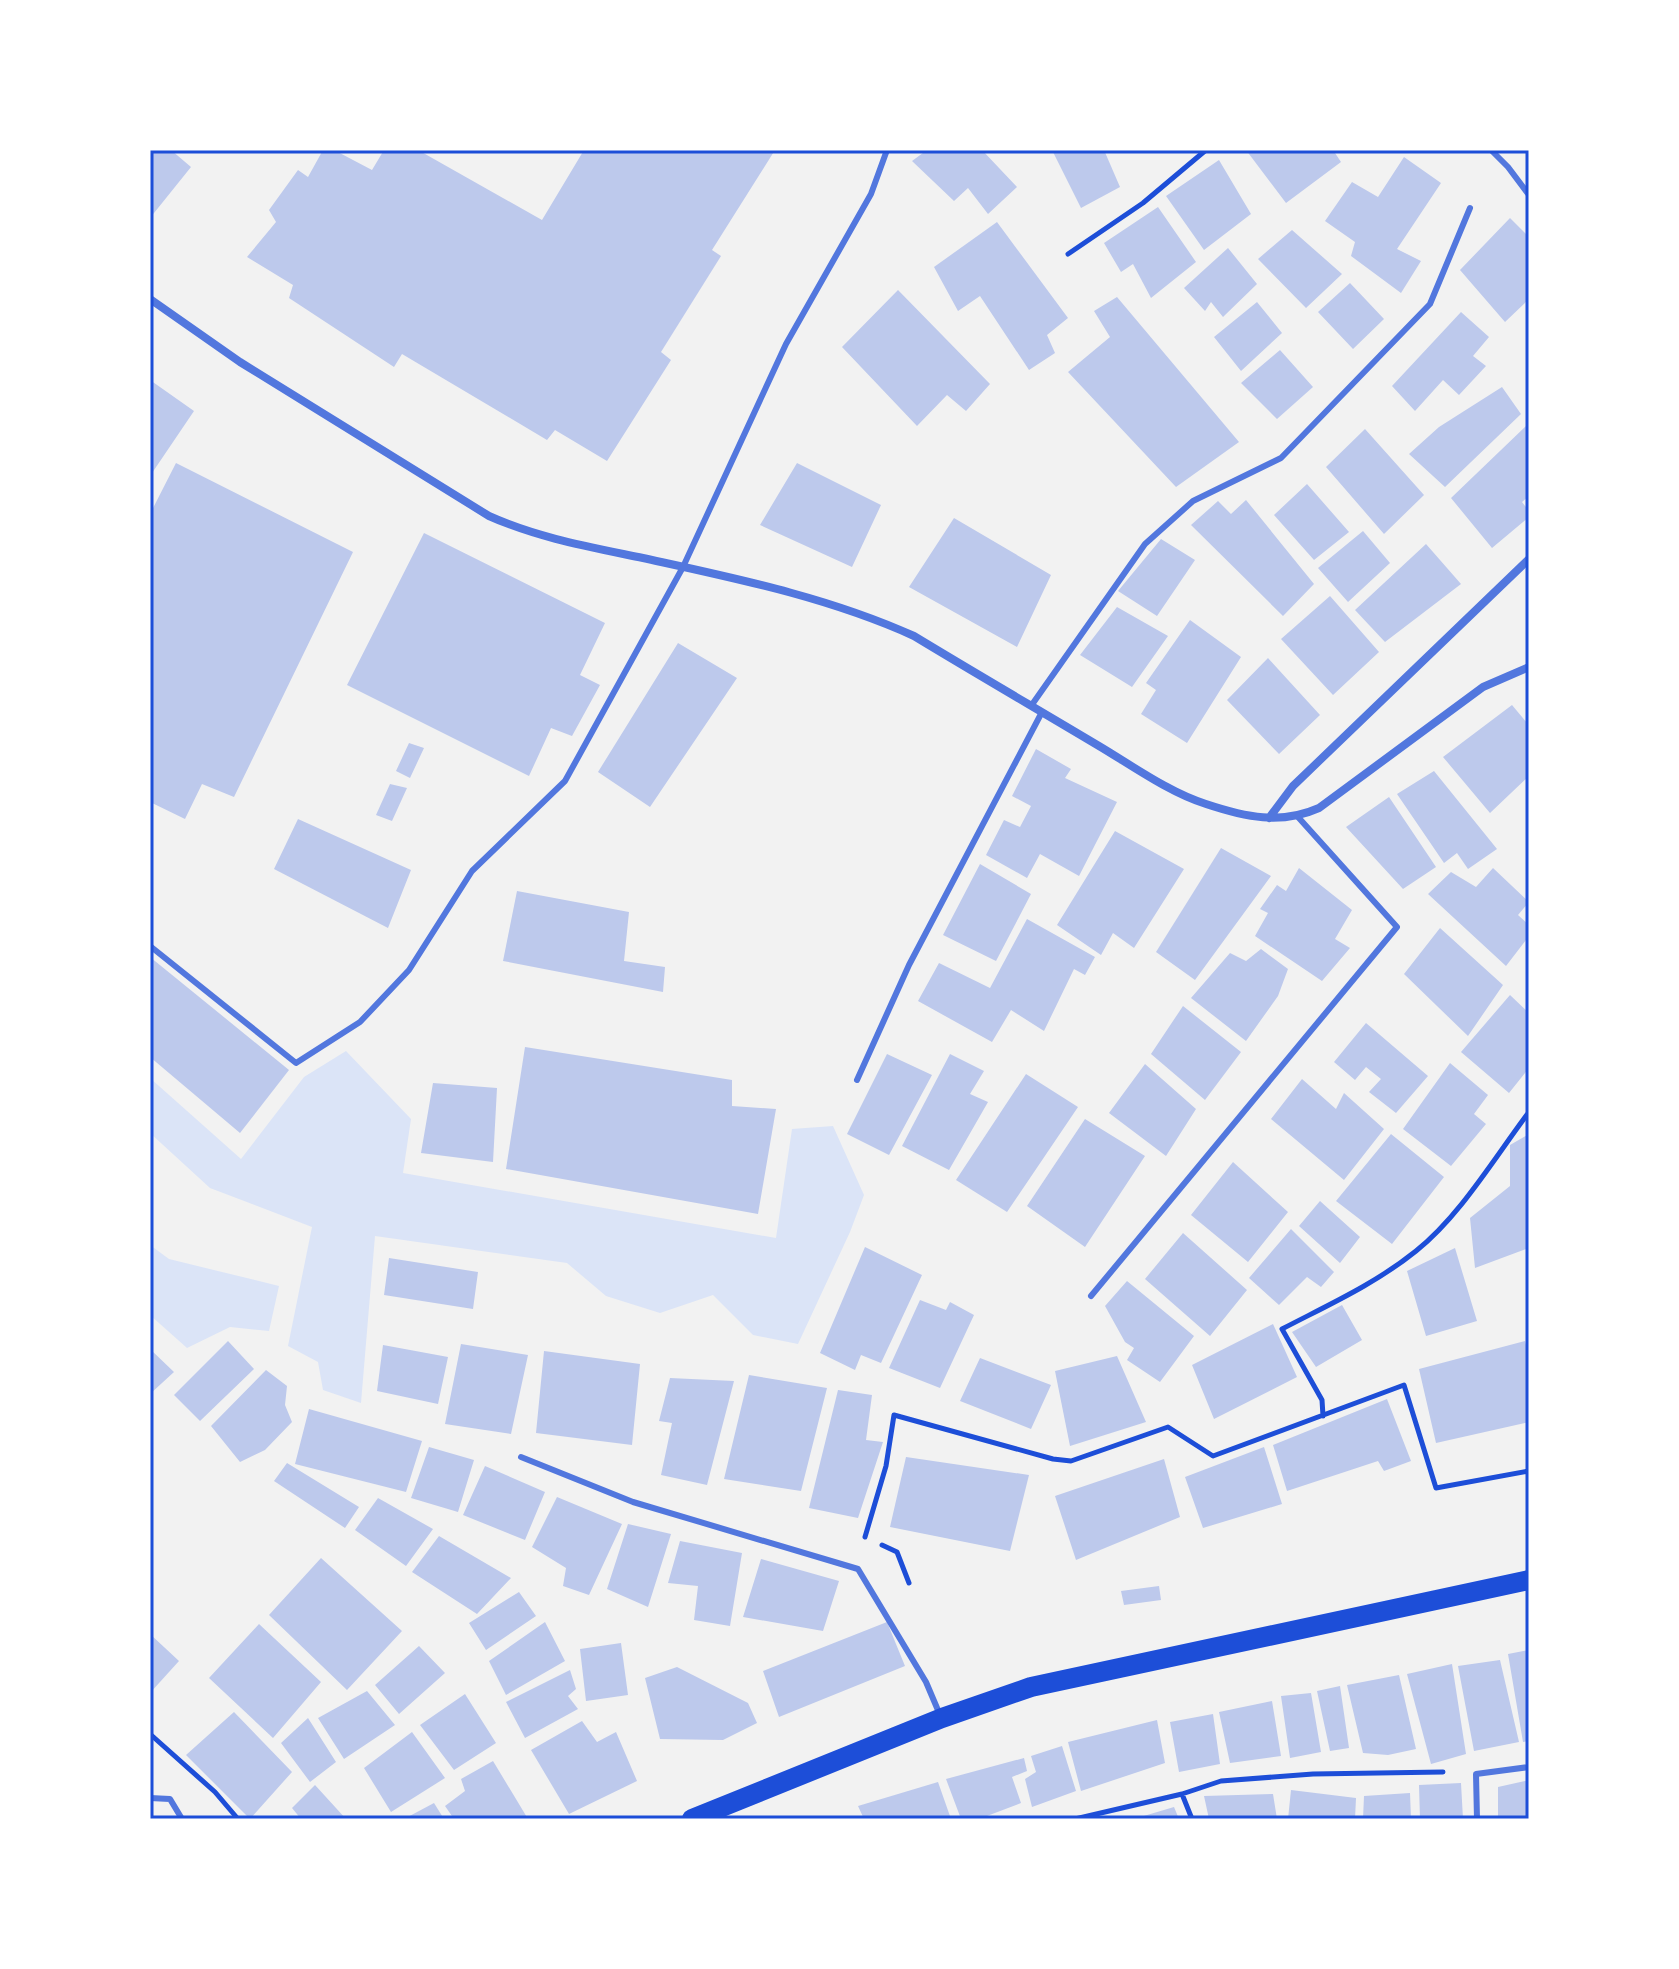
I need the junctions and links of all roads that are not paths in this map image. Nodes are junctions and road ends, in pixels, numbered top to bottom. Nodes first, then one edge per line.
1 (887, 150) edge
2 (1491, 150) edge
3 (1529, 195) edge
4 (1470, 208) dead end
5 (150, 299) edge
6 (1529, 559) edge
7 (683, 567) junction
8 (1529, 667) edge
9 (1031, 706) junction
10 (1042, 712) junction
11 (1298, 817) junction
12 (1269, 818) junction
13 (150, 946) edge
14 (857, 1080) dead end
15 (1091, 1296) dead end
16 (521, 1457) dead end
17 (1529, 1580) edge
18 (942, 1718) junction
19 (1529, 1767) edge
20 (150, 1798) edge
21 (182, 1819) edge
22 (692, 1819) edge
23 (1477, 1819) edge

1 - 7 lane
2 - 3 lane
4 - 9 lane
5 - 7 street
6 - 12 street
7 - 9 street
7 - 13 lane
8 - 11 street
9 - 10 street
10 - 12 street
10 - 14 lane
11 - 12 street
11 - 15 lane
16 - 18 lane
17 - 18 main road
18 - 22 main road
19 - 23 lane
20 - 21 lane

